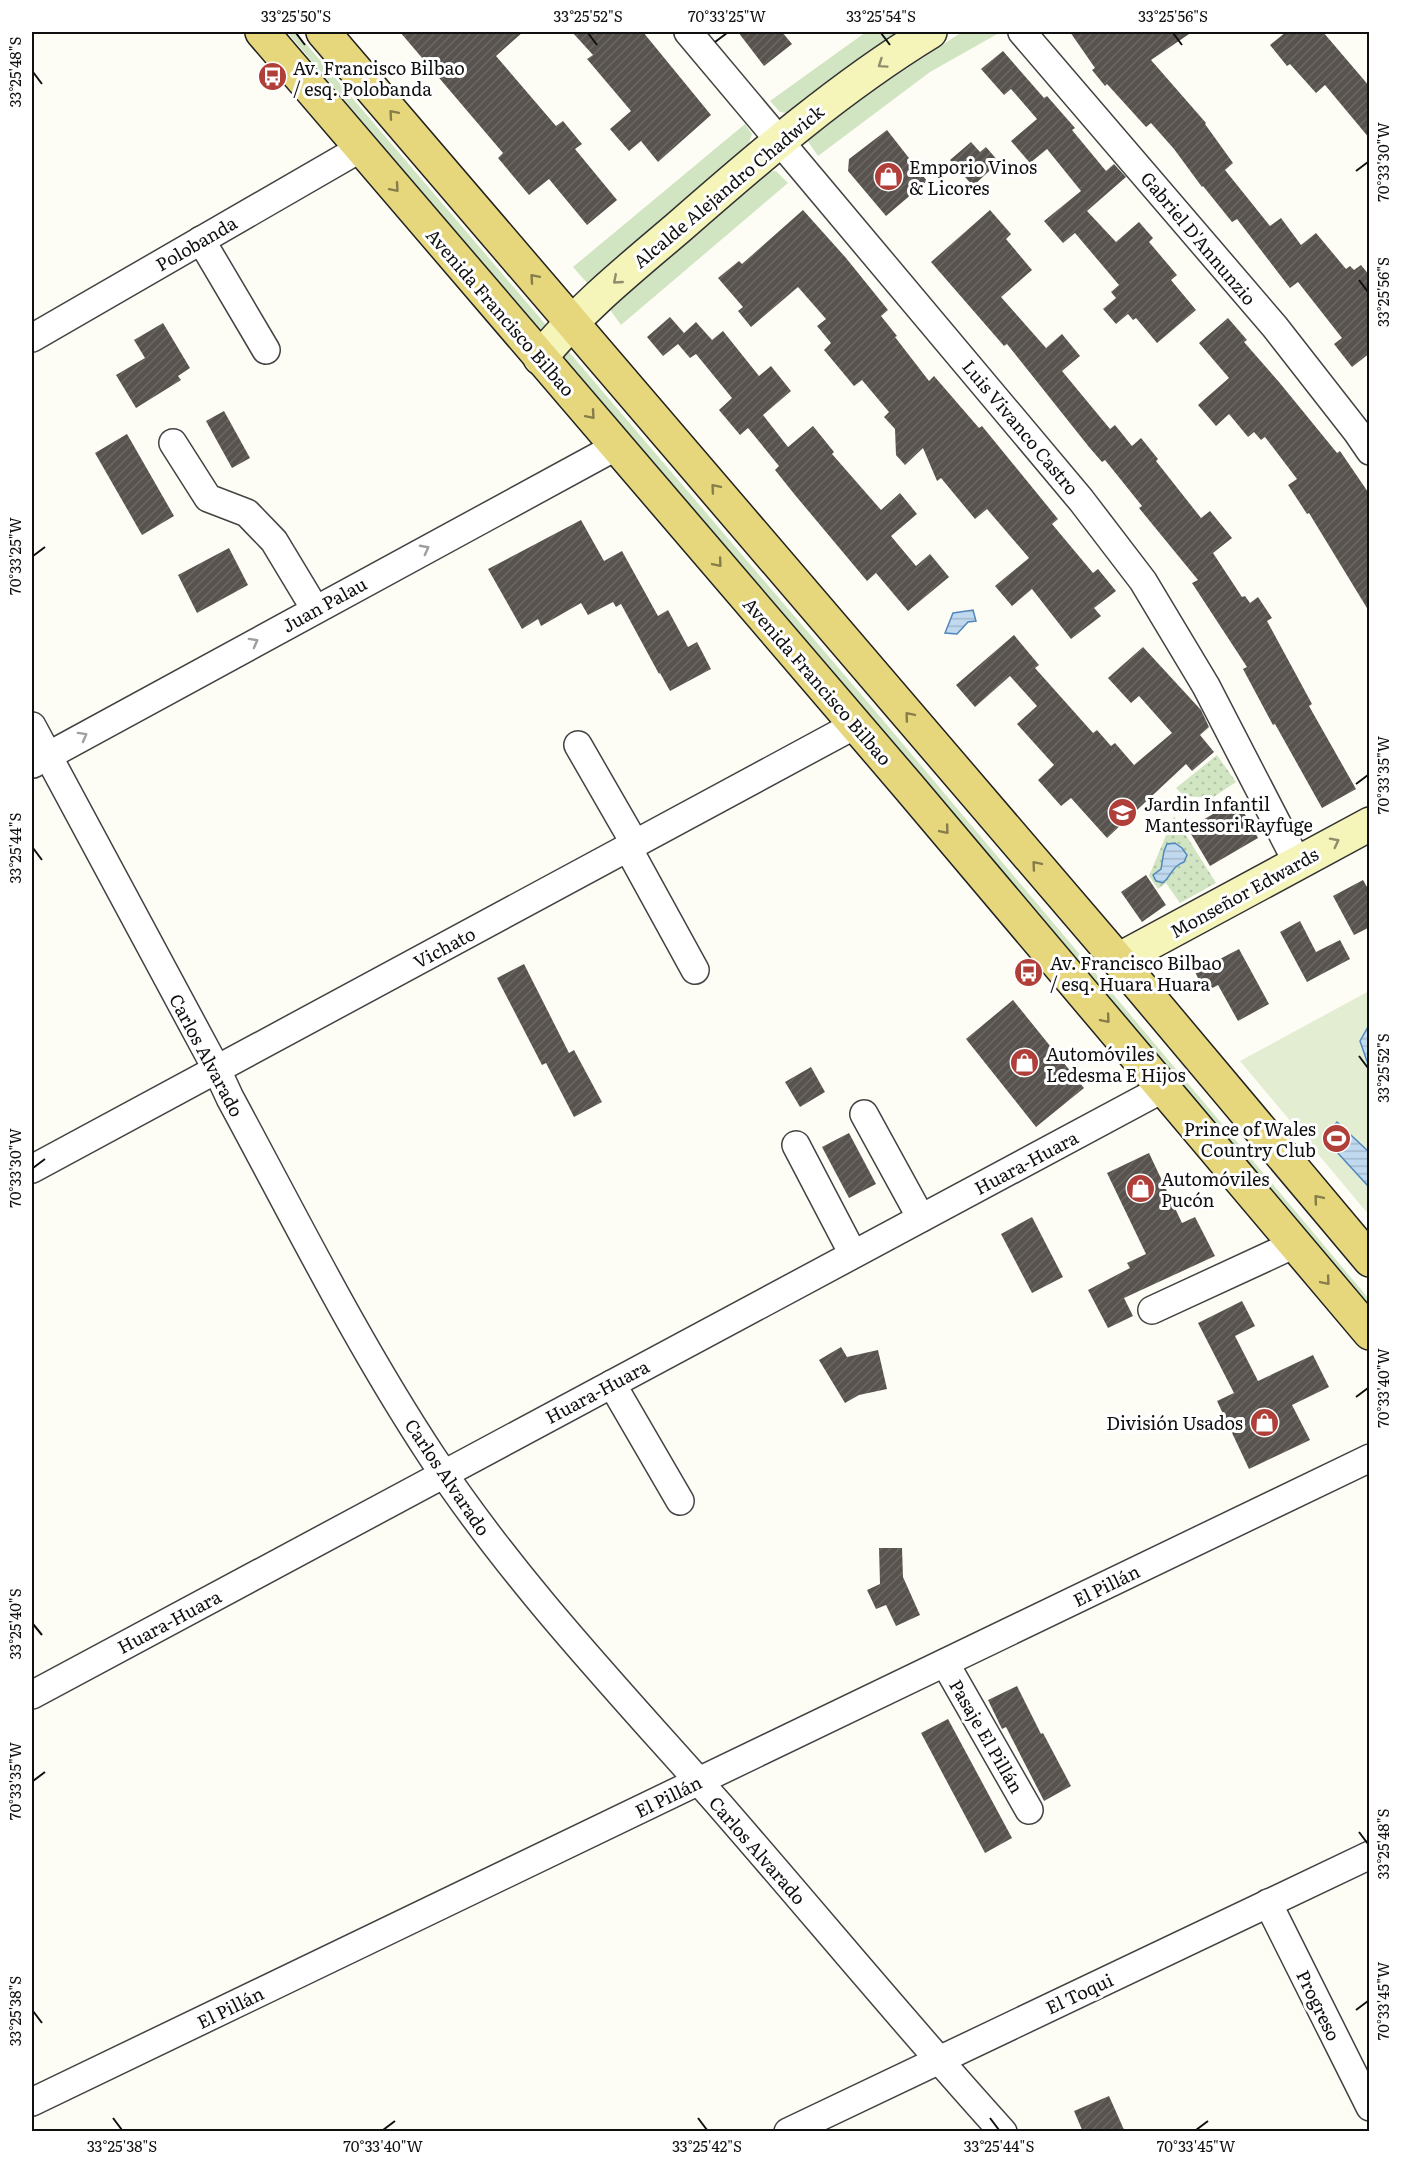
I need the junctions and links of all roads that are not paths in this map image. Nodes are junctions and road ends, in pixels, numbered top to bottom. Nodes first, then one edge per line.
1 (262, 32) edge
2 (323, 32) edge
3 (688, 32) edge
4 (930, 32) edge
5 (1023, 32) edge
6 (780, 141) junction
7 (361, 148) junction
8 (201, 240) junction
9 (572, 322) junction
10 (32, 338) edge
11 (266, 350) dead end
12 (540, 358) junction
13 (173, 443) dead end
14 (617, 446) junction
15 (1370, 450) edge
16 (315, 609) junction
17 (855, 725) junction
18 (32, 726) edge
19 (578, 744) dead end
20 (40, 760) edge
21 (1370, 824) edge
22 (631, 846) junction
23 (1297, 862) junction
24 (1041, 943) junction
25 (1118, 960) junction
26 (695, 970) dead end
27 (217, 1070) junction
28 (1164, 1088) junction
29 (864, 1114) dead end
30 (796, 1145) dead end
31 (32, 1169) edge
32 (921, 1218) junction
33 (1295, 1244) junction
34 (853, 1254) junction
35 (1370, 1260) edge
36 (1152, 1310) dead end
37 (1370, 1333) edge
38 (612, 1384) junction
39 (1370, 1458) edge
40 (444, 1473) junction
41 (680, 1501) dead end
42 (945, 1662) junction
43 (32, 1695) edge
44 (698, 1781) junction
45 (1029, 1810) dead end
46 (1370, 1855) edge
47 (1268, 1903) junction
48 (939, 2060) junction
49 (1367, 2094) edge
50 (32, 2102) edge
51 (788, 2132) edge
52 (1003, 2132) edge

1 - 7 main road, Avenida Francisco Bilbao
9 -> 2 main road
3 - 6 street, Luis Vivanco Castro
4 -> 6 street, Alcalde Alejandro Chadwick
5 - 15 street, Gabriel D'Annunzio
6 -> 9 street, Alcalde Alejandro Chadwick
6 - 23 street, Luis Vivanco Castro
7 - 8 street, Polobanda
7 -> 12 main road, Avenida Francisco Bilbao
8 - 10 street, Polobanda
8 - 11 street
9 - 12 street, Alcalde Alejandro Chadwick
25 -> 9 main road
12 -> 14 main road, Avenida Francisco Bilbao
13 - 16 street
16 -> 14 street, Juan Palau
14 -> 17 main road, Avenida Francisco Bilbao
20 -> 16 street, Juan Palau
17 - 22 street, Vichato
17 -> 24 main road, Avenida Francisco Bilbao
18 - 20 street, Carlos Alvarado
19 - 22 street
20 - 27 street, Carlos Alvarado
23 -> 21 street, Monseñor Edwards
22 - 26 street
22 - 27 street, Vichato
23 - 25 street, Monseñor Edwards
24 - 25 main road
24 -> 28 main road, Avenida Francisco Bilbao
35 -> 25 main road
27 - 31 street, Vichato
27 - 40 street, Carlos Alvarado
28 - 32 street, Huara-Huara
28 - 33 main road, Avenida Francisco Bilbao
29 - 32 street
30 - 34 street
32 - 34 street, Huara-Huara
33 - 36 street
33 -> 37 main road, Avenida Francisco Bilbao
34 - 38 street, Huara-Huara
38 - 40 street, Huara-Huara
38 - 41 street
39 - 42 street, El Pillán
40 - 43 street, Huara-Huara
40 - 44 street, Carlos Alvarado
42 - 44 street, El Pillán
42 - 45 street, Pasaje El Pillán
44 - 48 street, Carlos Alvarado
44 - 50 street, El Pillán
46 - 47 street, El Toqui
47 - 48 street, El Toqui
47 - 49 street, Progreso
48 - 51 street, El Toqui
48 - 52 street, Carlos Alvarado

